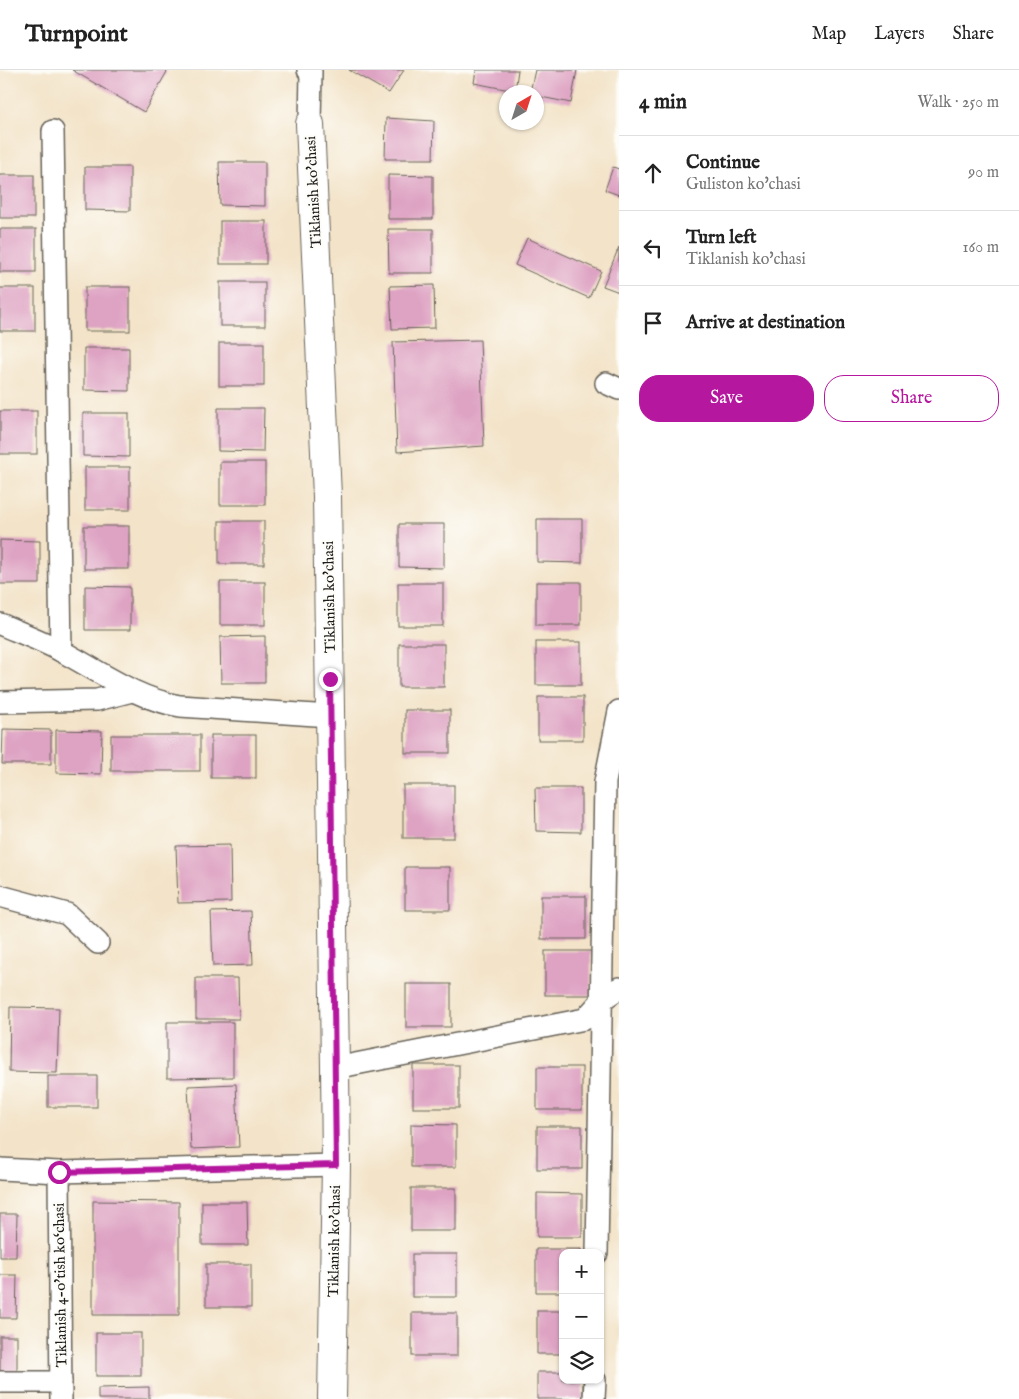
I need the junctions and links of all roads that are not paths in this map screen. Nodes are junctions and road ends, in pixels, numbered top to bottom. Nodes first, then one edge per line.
1 (308, 70) edge
2 (310, 124) joint
3 (53, 131) dead end
4 (0, 624) edge
5 (61, 650) junction
6 (132, 691) junction
7 (0, 702) edge
8 (619, 711) edge
9 (330, 716) junction
10 (0, 896) edge
11 (98, 943) dead end
12 (611, 994) edge
13 (619, 1023) edge
14 (335, 1068) junction
15 (336, 1165) junction
16 (0, 1169) edge
17 (59, 1172) junction
18 (597, 1249) edge
19 (0, 1382) edge
20 (595, 1384) edge
21 (61, 1390) edge
22 (332, 1399) edge
23 (594, 1399) edge

1 - 2 street
2 - 9 street, Tiklanish ko'chasi
3 - 5 street
4 - 5 street
5 - 6 street
6 - 7 street
6 - 9 street
8 - 12 street
9 - 14 street, Tiklanish ko'chasi
10 - 11 street
12 - 13 street
12 - 14 street
12 - 18 street
14 - 15 street, Tiklanish ko'chasi
15 - 17 street
15 - 22 street, Tiklanish ko'chasi
16 - 17 street
17 - 21 street, Tiklanish 4-o'tish ko‘chasi
19 - 21 street
20 - 23 street

